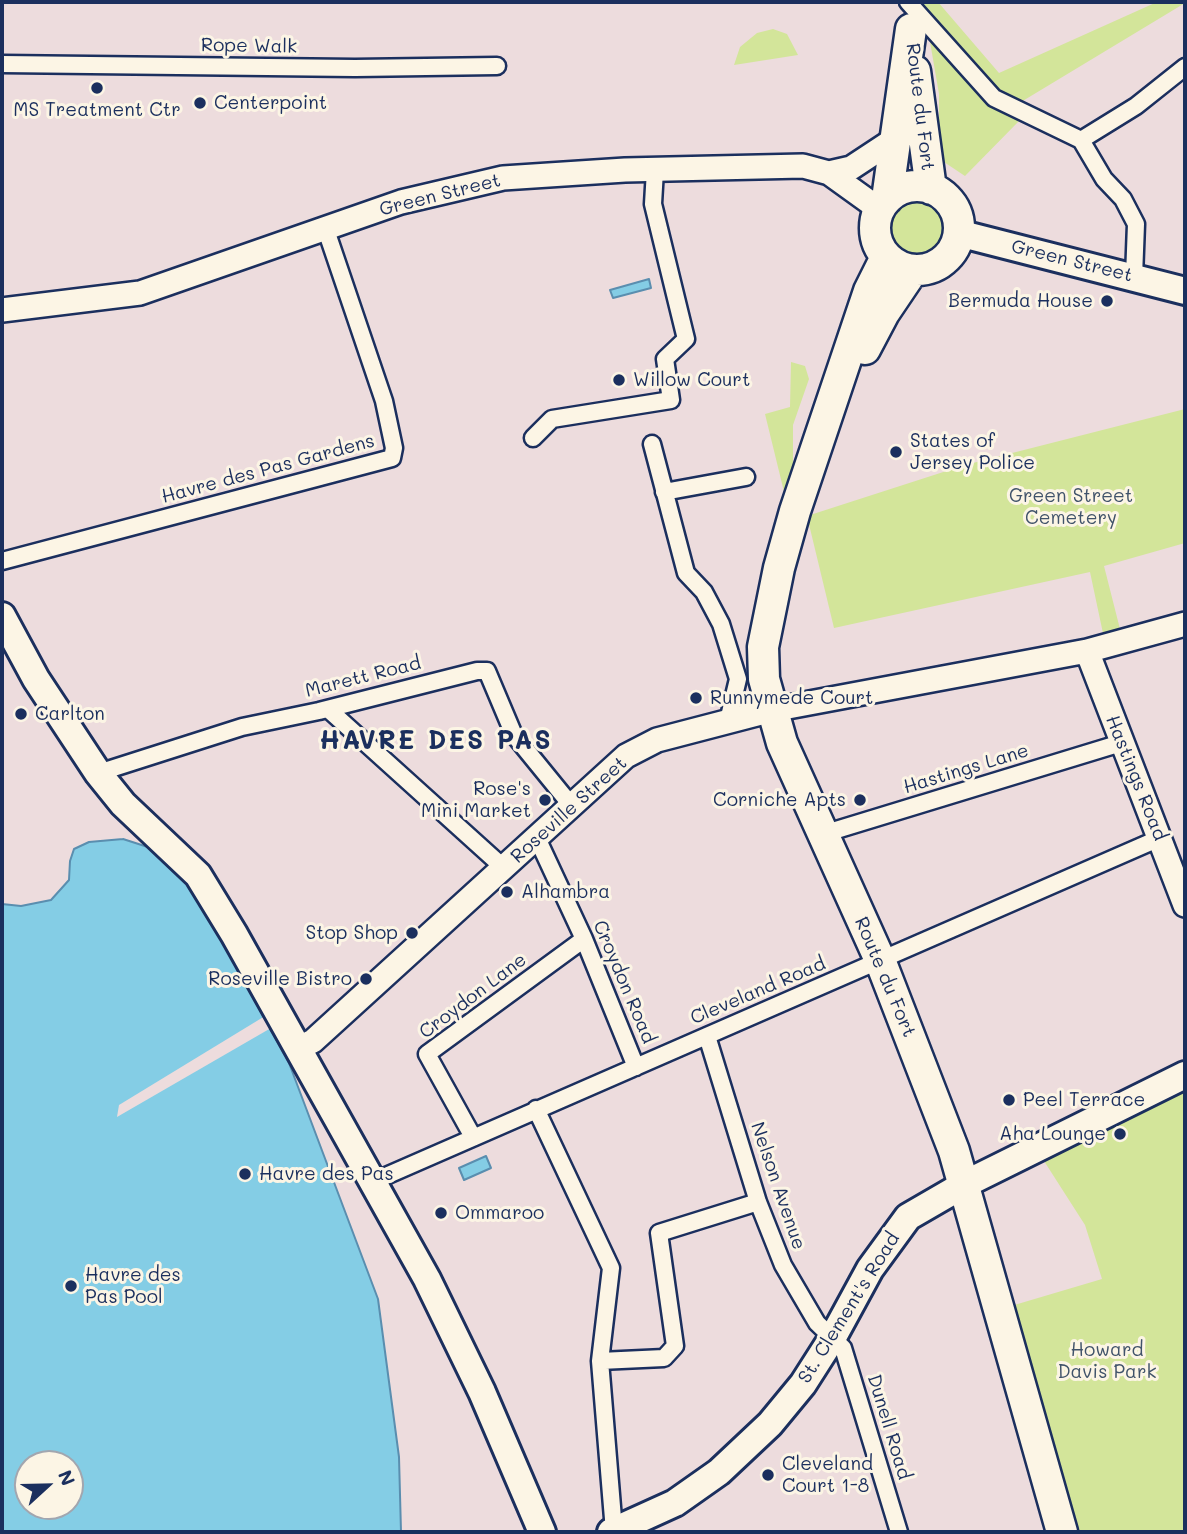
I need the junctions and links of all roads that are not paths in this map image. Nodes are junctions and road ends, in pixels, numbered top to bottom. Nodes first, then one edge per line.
1 (908, 2) edge
2 (2, 64) edge
3 (497, 66) dead end
4 (1185, 67) edge
5 (895, 139) junction
6 (1081, 140) junction
7 (656, 170) junction
8 (829, 173) junction
9 (931, 189) junction
10 (883, 204) junction
11 (325, 228) junction
12 (958, 233) junction
13 (886, 257) junction
14 (914, 270) junction
15 (1134, 277) junction
16 (1185, 291) edge
17 (2, 310) edge
18 (825, 427) junction
19 (533, 438) dead end
20 (652, 444) dead end
21 (746, 477) dead end
22 (664, 492) junction
23 (2, 561) edge
24 (2, 616) edge
25 (1185, 624) edge
26 (1087, 651) junction
27 (328, 709) junction
28 (772, 710) junction
29 (729, 721) junction
30 (1121, 743) junction
31 (98, 773) junction
32 (571, 805) junction
33 (823, 834) junction
34 (537, 838) junction
35 (1160, 838) junction
36 (504, 868) junction
37 (1185, 905) edge
38 (584, 939) junction
39 (880, 960) junction
40 (707, 1036) junction
41 (299, 1048) junction
42 (636, 1067) junction
43 (1185, 1075) edge
44 (536, 1109) junction
45 (473, 1137) junction
46 (372, 1182) junction
47 (965, 1184) junction
48 (758, 1202) junction
49 (833, 1337) junction
50 (600, 1361) junction
51 (542, 1532) edge
52 (614, 1532) edge
53 (899, 1532) edge
54 (1062, 1532) edge

1 - 6 street
2 - 3 street, Rope Walk
4 - 6 street
5 - 8 main road
5 - 9 highway, Route du Fort
5 - 10 highway, Route du Fort
6 - 15 street
7 - 8 main road, Green Street
7 - 11 main road, Green Street
7 - 19 street
8 - 10 main road, Green Street
9 - 10 highway
9 - 12 highway
10 - 13 highway
11 - 17 main road, Green Street
11 - 23 street, Havre des Pas Gardens
12 - 14 highway
12 - 15 main road, Green Street
13 - 14 highway
13 - 18 highway, Route du Fort
14 - 18 highway, Route du Fort
15 - 16 main road, Green Street
18 - 28 highway, Route du Fort
20 - 22 street
21 - 22 street
22 - 29 street
24 - 31 main road
25 - 26 main road, Roseville Street
26 - 28 main road, Roseville Street
26 - 30 main road, Hastings Road
27 - 31 street, Marett Road
27 - 32 street, Marett Road
27 - 36 street
28 - 29 main road, Roseville Street
28 - 33 highway, Route du Fort
29 - 32 main road, Roseville Street
30 - 33 street, Hastings Lane
30 - 35 main road, Hastings Road
31 - 41 main road
32 - 34 main road, Roseville Street
33 - 39 highway, Route du Fort
34 - 36 main road, Roseville Street
34 - 38 street, Croydon Road
35 - 37 main road, Hastings Road
35 - 39 street, Cleveland Road
36 - 41 main road, Roseville Street
38 - 42 street, Croydon Road
38 - 45 street, Croydon Lane
39 - 40 street, Cleveland Road
39 - 47 highway, Route du Fort
40 - 42 street, Cleveland Road
40 - 48 street, Nelson Avenue
41 - 46 main road
42 - 44 street, Cleveland Road
43 - 47 main road, St. Clement's Road
44 - 45 street, Cleveland Road
44 - 50 street
45 - 46 street, Cleveland Road
46 - 51 main road
47 - 49 main road, St. Clement's Road
47 - 54 highway, Route du Fort
48 - 49 street, Nelson Avenue
48 - 50 street
49 - 52 main road, St. Clement's Road
49 - 53 street, Dunell Road
50 - 52 street

